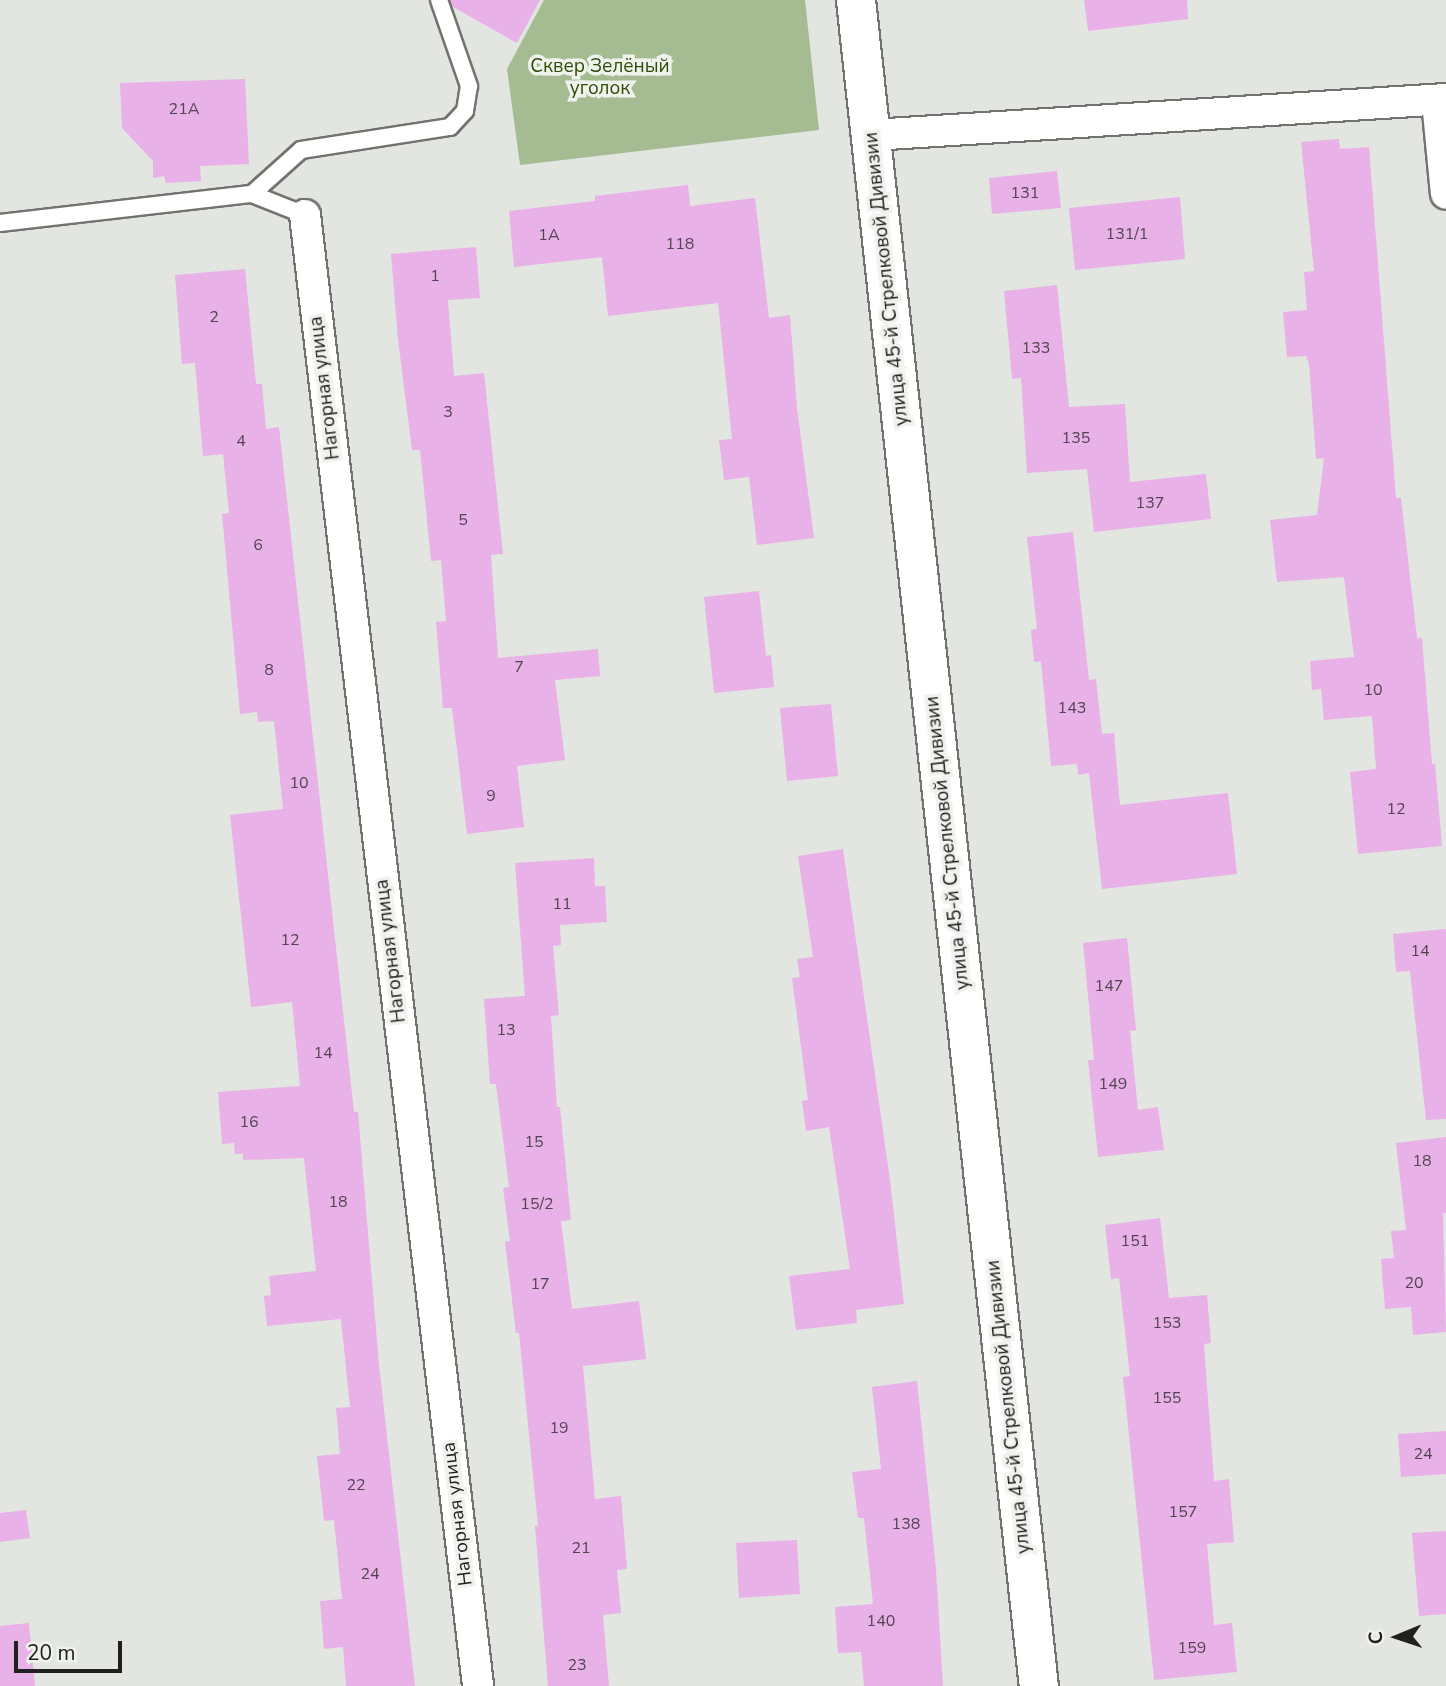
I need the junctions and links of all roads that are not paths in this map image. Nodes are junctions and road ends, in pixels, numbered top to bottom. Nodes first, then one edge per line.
1 (439, 0) edge
2 (856, 0) edge
3 (1442, 100) edge
4 (872, 135) junction
5 (252, 194) junction
6 (1446, 194) edge
7 (305, 215) joint
8 (0, 223) edge
9 (478, 1686) edge
10 (1039, 1686) edge

1 - 5 lane
2 - 4 main road, улица 45-й Стрелковой Дивизии
3 - 4 street
3 - 6 street
4 - 10 main road, улица 45-й Стрелковой Дивизии
5 - 7 lane
5 - 8 lane
7 - 9 street, Нагорная улица

